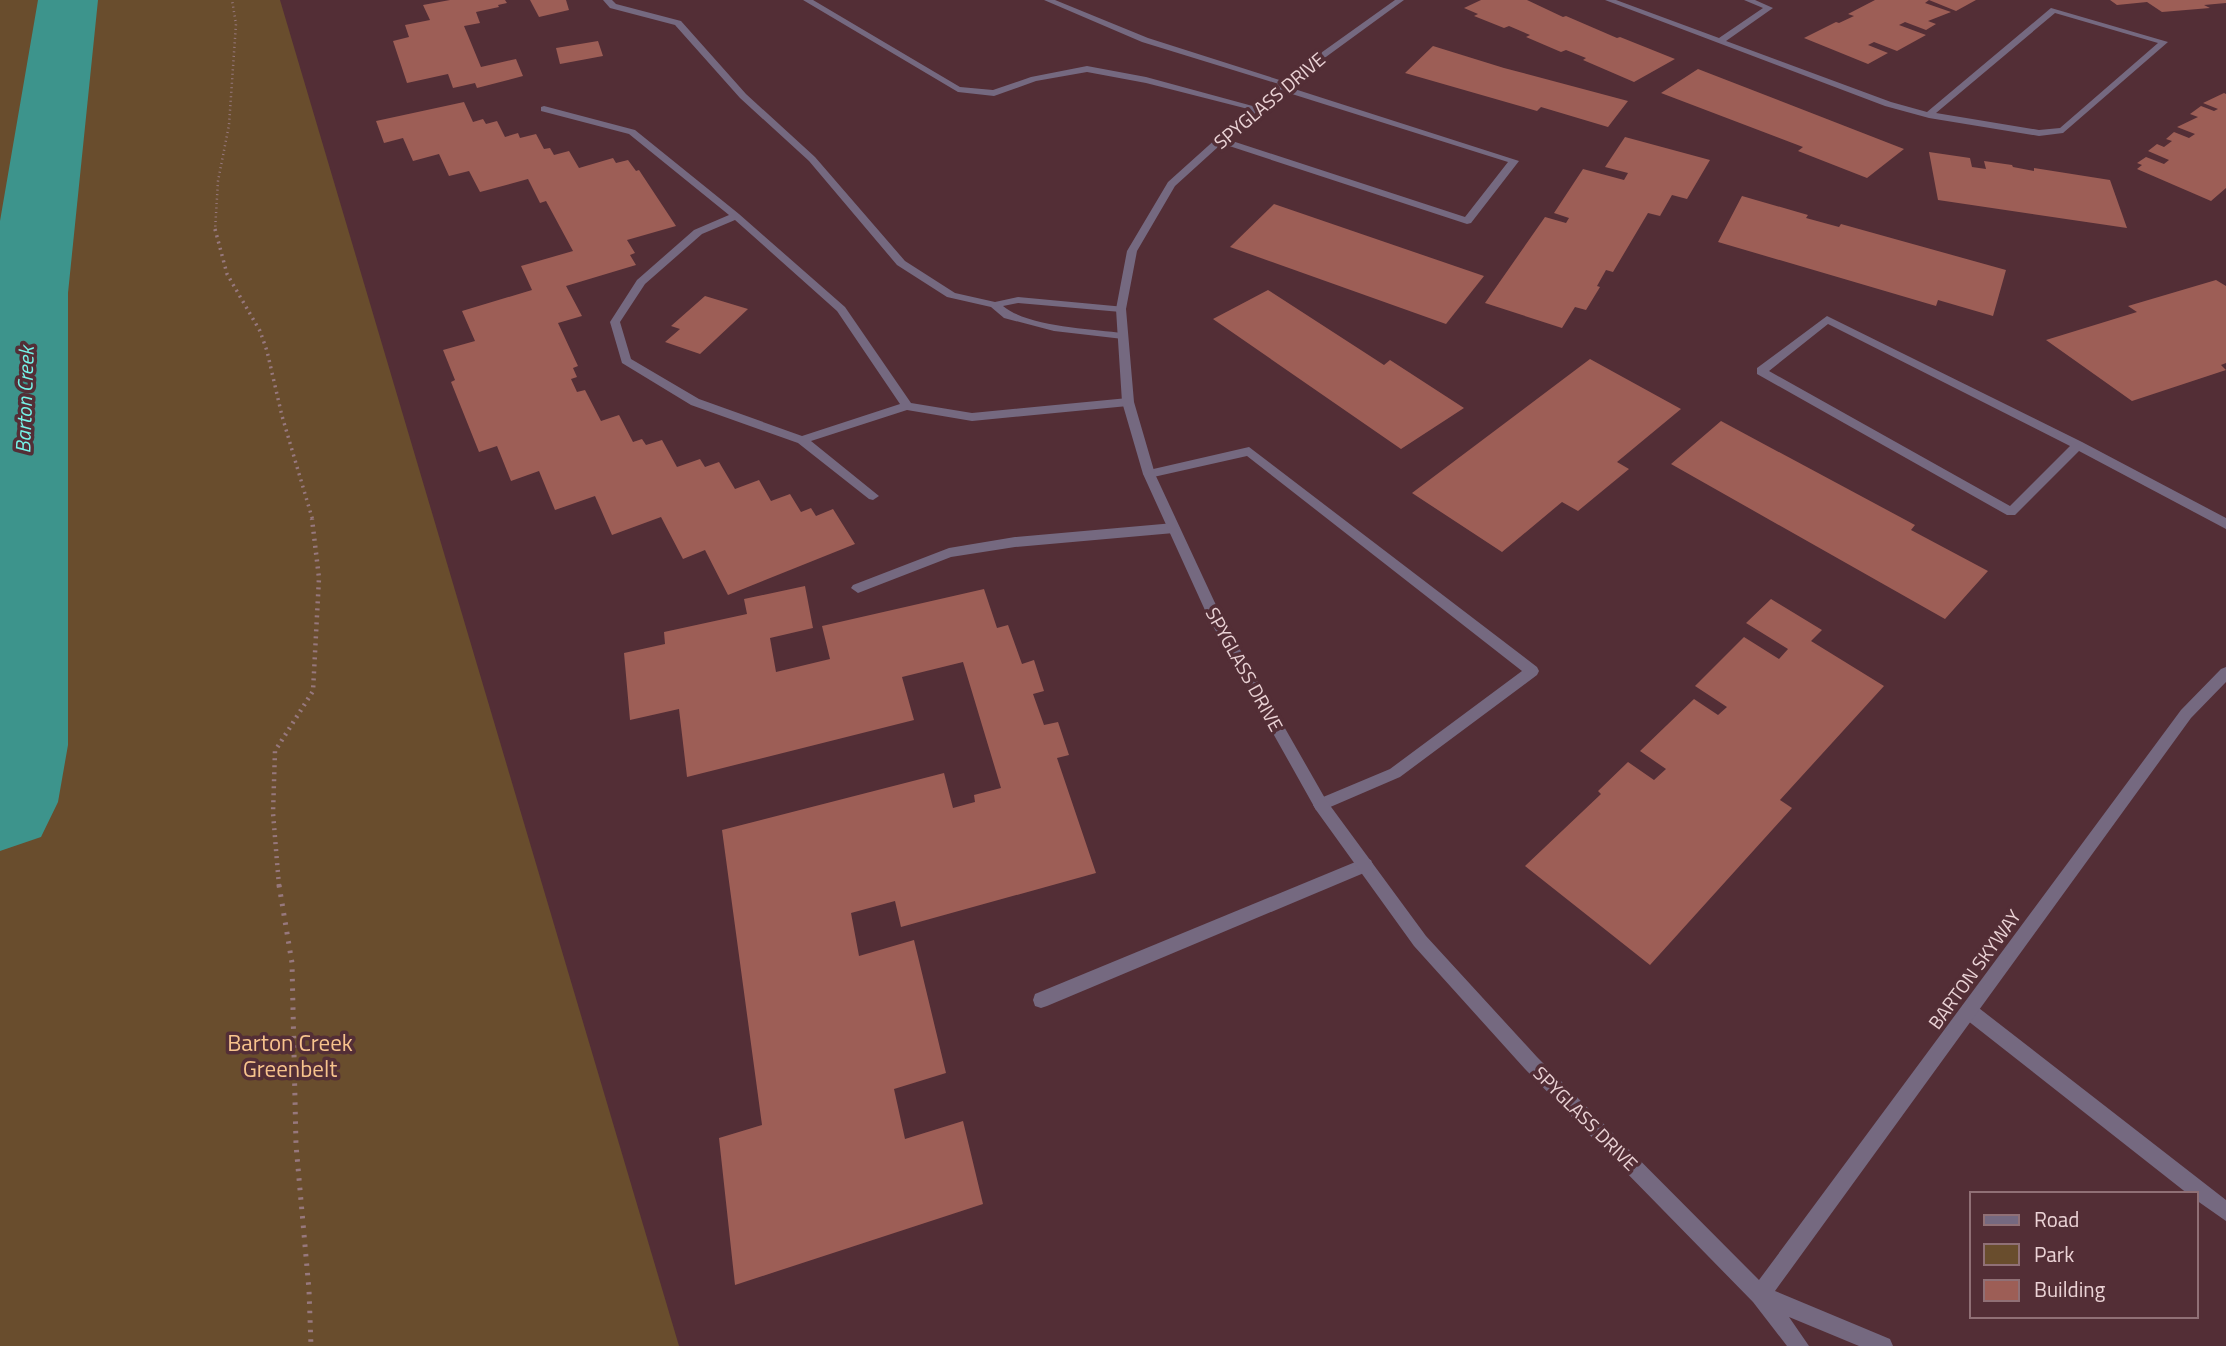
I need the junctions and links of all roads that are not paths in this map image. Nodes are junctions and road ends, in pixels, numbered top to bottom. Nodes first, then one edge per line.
1 (607, 0) edge
2 (807, 0) edge
3 (1048, 0) edge
4 (1400, 0) edge
5 (1609, 0) edge
6 (1748, 0) edge
7 (1720, 41) junction
8 (1282, 85) junction
9 (1256, 108) junction
10 (544, 109) dead end
11 (1928, 116) junction
12 (1220, 140) junction
13 (736, 216) junction
14 (995, 305) junction
15 (1121, 309) junction
16 (1123, 336) junction
17 (1128, 402) junction
18 (907, 406) junction
19 (802, 440) junction
20 (2078, 445) junction
21 (1149, 474) junction
22 (873, 496) dead end
23 (2226, 524) edge
24 (1174, 528) junction
25 (858, 588) dead end
26 (2225, 675) edge
27 (1321, 805) junction
28 (1364, 865) junction
29 (1041, 1000) dead end
30 (1969, 1011) junction
31 (2226, 1212) edge
32 (1760, 1295) junction
33 (1799, 1346) edge
34 (1883, 1346) edge

1 - 14 street
2 - 9 street
3 - 8 street
4 - 8 street, SPYGLASS DRIVE
5 - 7 street
6 - 7 street
7 - 11 street
8 - 9 street, SPYGLASS DRIVE
8 - 12 street
9 - 12 street, SPYGLASS DRIVE
10 - 13 street
11 - 11 street
12 - 15 street, SPYGLASS DRIVE
13 - 18 street
13 - 19 street
14 - 15 street
14 - 16 street
15 - 16 street, SPYGLASS DRIVE
16 - 17 street, SPYGLASS DRIVE
17 - 18 street
17 - 21 street, SPYGLASS DRIVE
18 - 19 street
19 - 22 street
20 - 20 street
20 - 23 street
21 - 24 street, SPYGLASS DRIVE
21 - 27 street
24 - 25 street
24 - 27 street, SPYGLASS DRIVE
26 - 30 street, BARTON SKYWAY
27 - 28 street, SPYGLASS DRIVE
28 - 29 street
28 - 32 street, SPYGLASS DRIVE
30 - 31 street
30 - 32 street, BARTON SKYWAY
32 - 33 street, SPYGLASS DRIVE
32 - 34 street, SPYGLASS DRIVE

